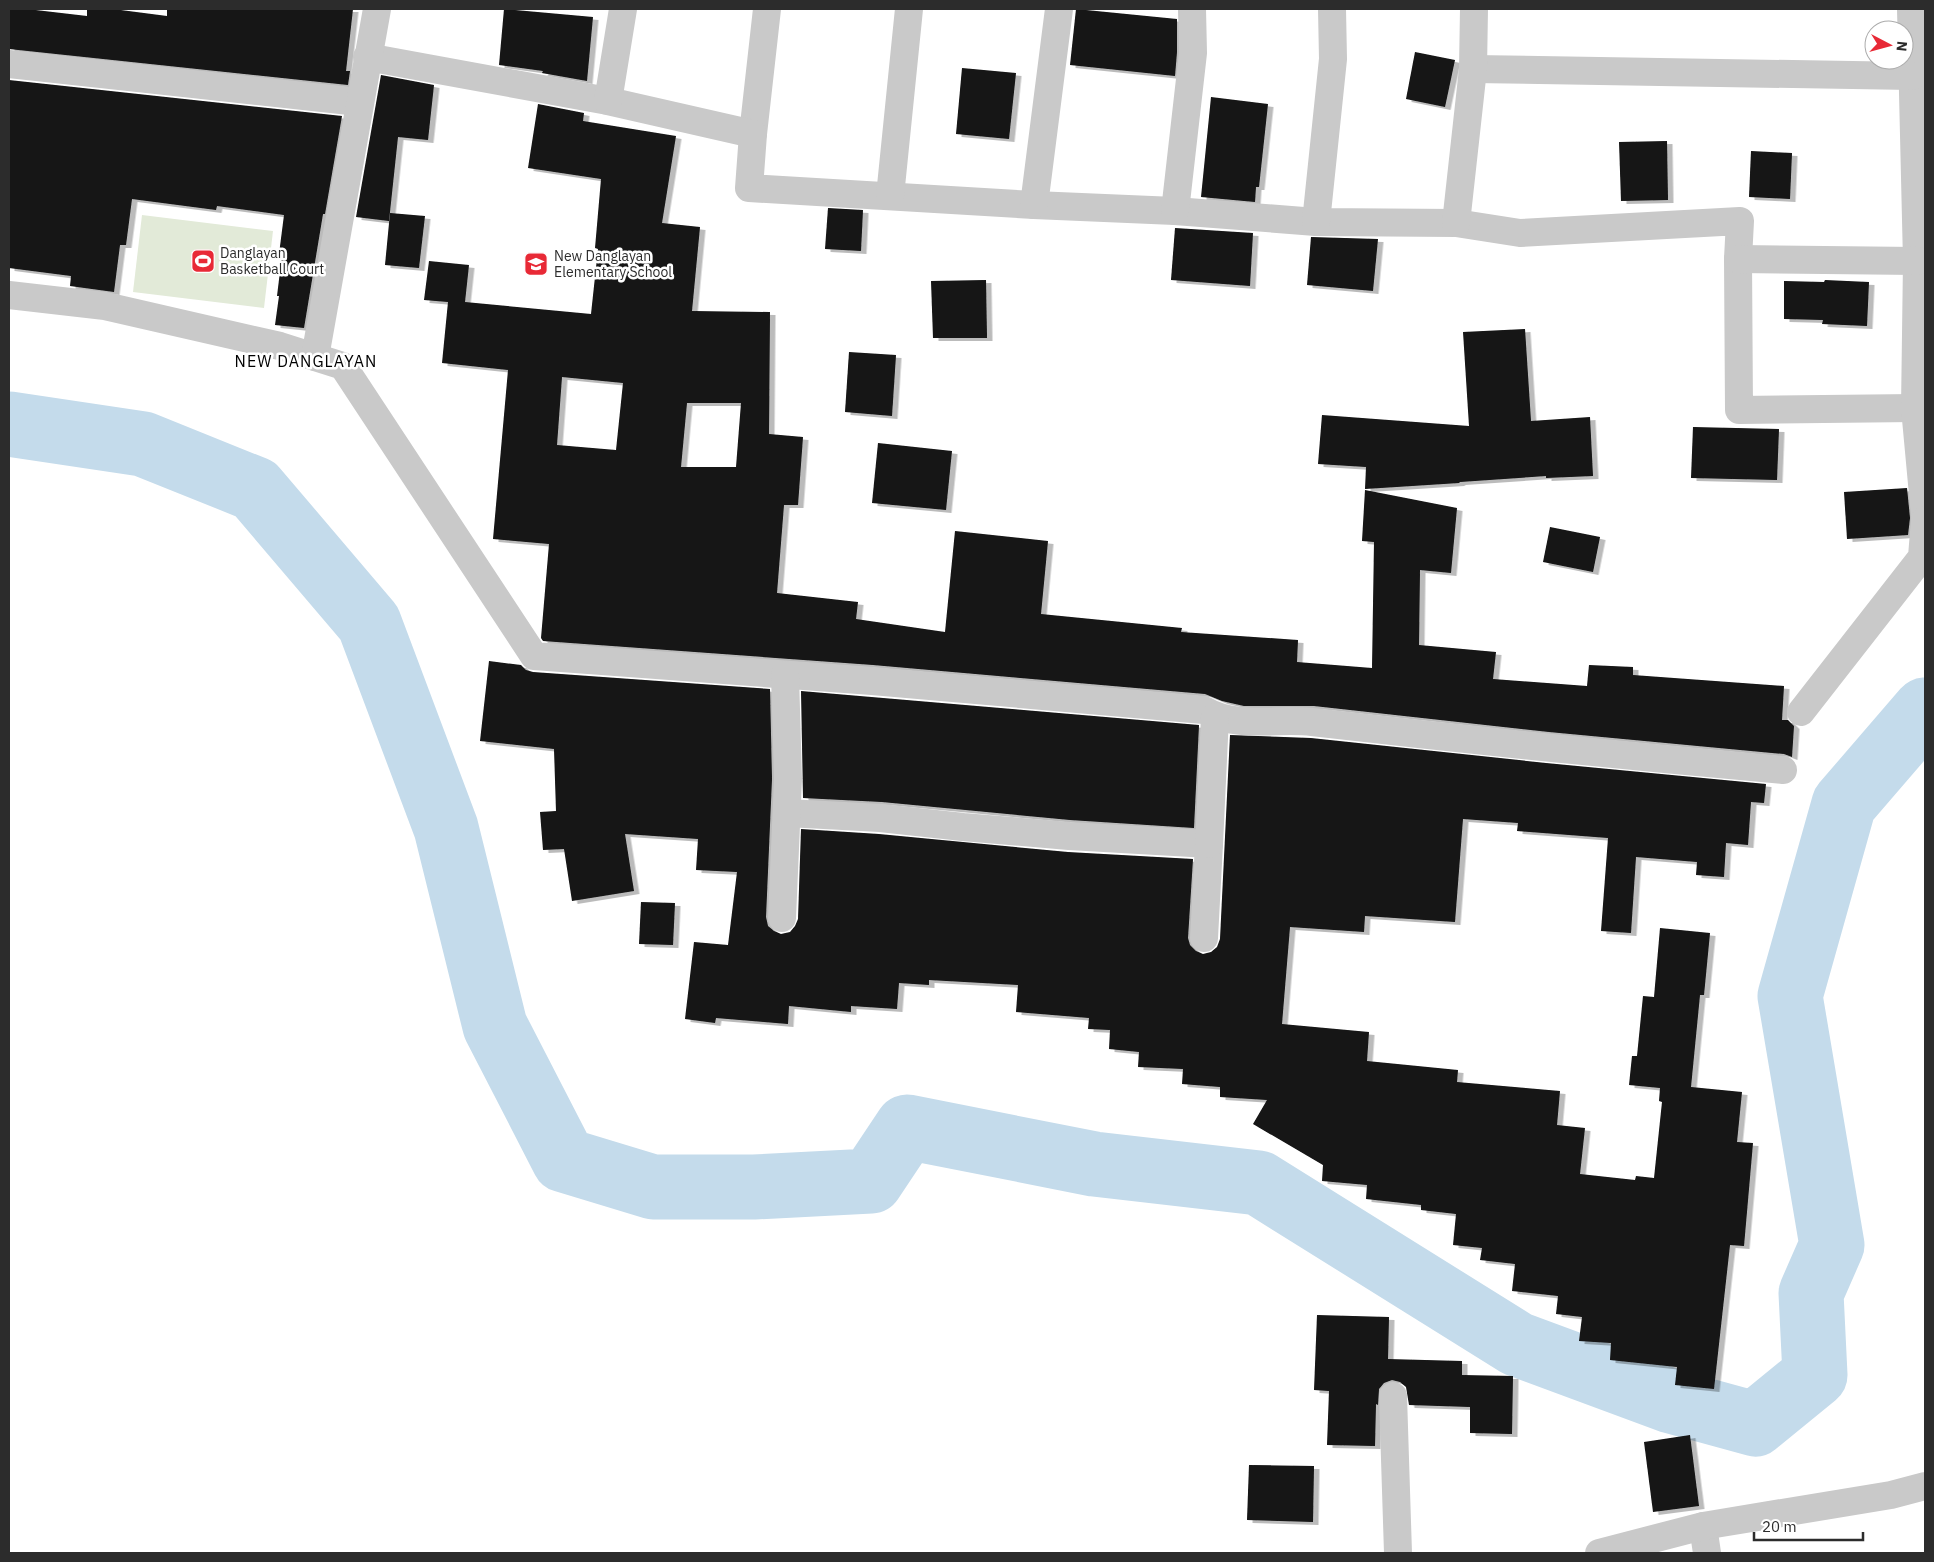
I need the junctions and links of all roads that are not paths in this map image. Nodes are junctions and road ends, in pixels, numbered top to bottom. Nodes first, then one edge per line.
1 (377, 9) edge
2 (623, 9) edge
3 (767, 9) edge
4 (909, 9) edge
5 (1059, 9) edge
6 (1192, 9) edge
7 (1332, 9) edge
8 (1474, 9) edge
9 (1912, 9) edge
10 (367, 57) junction
11 (9, 64) edge
12 (1473, 69) junction
13 (1912, 76) junction
14 (608, 101) junction
15 (359, 102) junction
16 (753, 134) junction
17 (890, 196) junction
18 (1034, 205) junction
19 (1175, 211) junction
20 (1316, 222) junction
21 (1456, 223) junction
22 (1738, 259) junction
23 (1917, 261) junction
24 (9, 295) edge
25 (314, 357) junction
26 (1915, 408) junction
27 (1925, 518) edge
28 (785, 675) junction
29 (1801, 712) dead end
30 (1216, 717) junction
31 (1783, 770) dead end
32 (787, 813) junction
33 (1209, 844) junction
34 (782, 918) dead end
35 (1204, 938) dead end
36 (1393, 1396) dead end
37 (1925, 1486) edge
38 (1703, 1526) junction
39 (1398, 1553) edge
40 (1599, 1553) edge
41 (1707, 1553) edge

1 - 10 street
2 - 14 street
3 - 16 street
4 - 17 street
5 - 18 street
6 - 19 street
7 - 20 street
8 - 12 street
9 - 13 street
10 - 14 street
10 - 15 street
11 - 15 street
12 - 13 street
12 - 21 street
13 - 23 street
14 - 16 street
15 - 25 street
16 - 17 street
17 - 18 street
18 - 19 street
19 - 20 street
20 - 21 street
21 - 22 street
22 - 23 street
22 - 26 street
23 - 26 street
24 - 25 street
25 - 28 street
26 - 27 street
27 - 29 street
28 - 30 street
28 - 32 street
30 - 31 street
30 - 33 street
32 - 33 street
32 - 34 street
33 - 35 street
36 - 39 street
37 - 38 street
38 - 40 street
38 - 41 street

